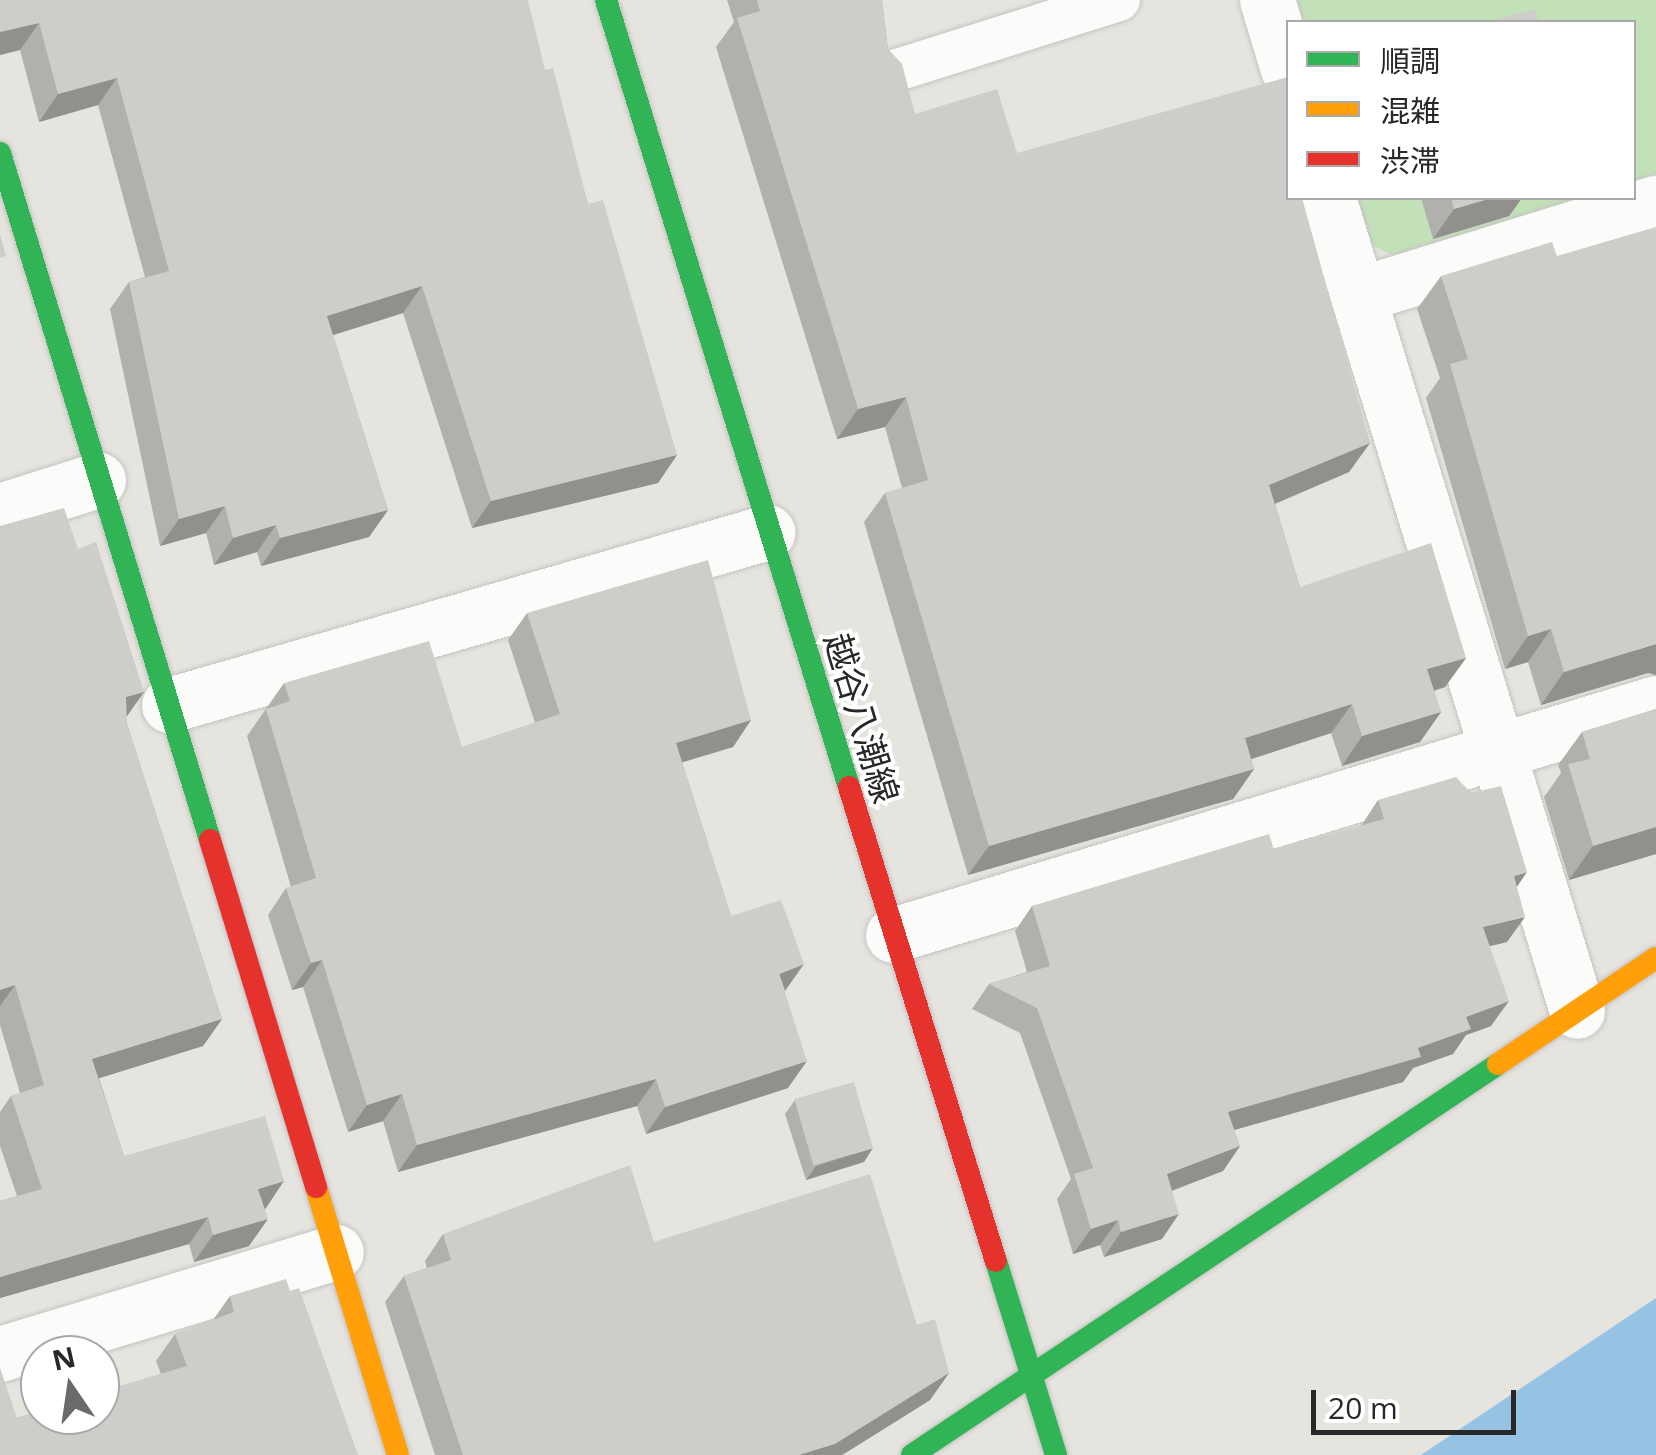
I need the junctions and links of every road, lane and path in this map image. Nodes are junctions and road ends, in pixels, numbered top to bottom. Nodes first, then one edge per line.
1 (606, 0) edge
2 (1119, 0) edge
3 (1267, 0) edge
4 (1286, 62) edge
5 (891, 72) edge
6 (0, 153) edge
7 (1329, 200) edge
8 (1656, 203) edge
9 (1358, 295) junction
10 (98, 480) junction
11 (0, 511) edge
12 (768, 532) junction
13 (1656, 703) edge
14 (170, 705) junction
15 (1497, 748) junction
16 (893, 935) junction
17 (1656, 958) edge
18 (1578, 1011) junction
19 (336, 1252) junction
20 (0, 1354) edge
21 (1033, 1381) junction
22 (1056, 1454) edge
23 (398, 1455) edge
24 (912, 1455) edge

1 - 12 street, 越谷八潮線
2 - 5 lane
3 - 4 street
6 - 10 street
7 - 9 street
8 - 9 street
9 - 15 street
10 - 11 street
10 - 14 street
12 - 14 street
12 - 16 street, 越谷八潮線
13 - 15 street
14 - 19 street
15 - 16 street
15 - 18 street
16 - 21 street, 越谷八潮線
17 - 18 street
18 - 21 street
19 - 20 street
19 - 23 street
21 - 22 street, 越谷八潮線
21 - 24 street

